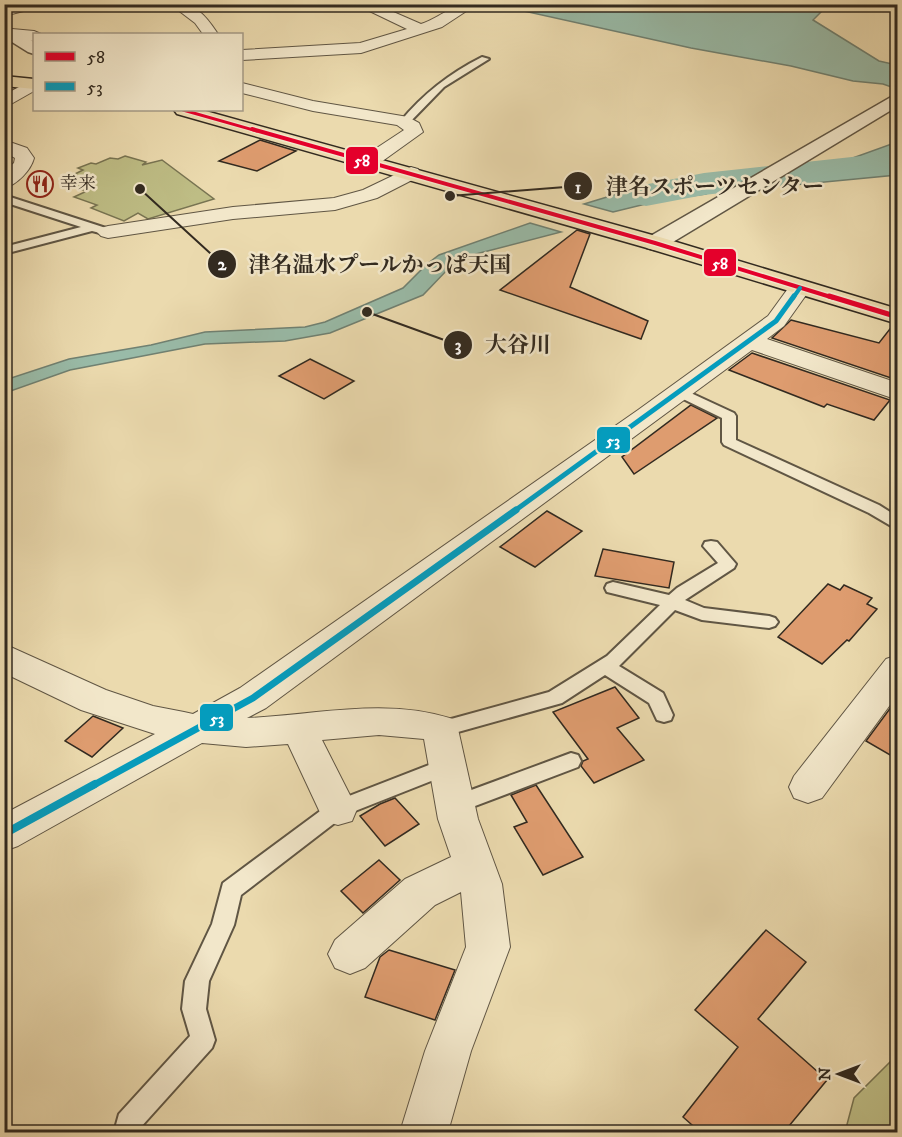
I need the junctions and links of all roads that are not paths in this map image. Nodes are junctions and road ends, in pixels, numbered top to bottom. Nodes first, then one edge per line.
1 (34, 4) edge
2 (199, 4) edge
3 (362, 4) edge
4 (460, 4) edge
5 (179, 6) edge
6 (4, 12) edge
7 (420, 29) junction
8 (209, 33) edge
9 (7, 34) edge
10 (33, 36) edge
11 (33, 48) edge
12 (243, 55) edge
13 (485, 59) dead end
14 (4, 81) edge
15 (33, 84) edge
16 (33, 85) edge
17 (243, 88) edge
18 (897, 98) edge
19 (4, 103) edge
20 (187, 111) edge
21 (405, 122) junction
22 (4, 144) edge
23 (370, 161) junction
24 (411, 173) junction
25 (4, 182) edge
26 (4, 198) edge
27 (101, 230) junction
28 (655, 243) junction
29 (4, 251) edge
30 (800, 288) junction
31 (897, 317) edge
32 (748, 341) junction
33 (680, 392) junction
34 (897, 392) edge
35 (897, 525) edge
36 (711, 546) dead end
37 (613, 588) dead end
38 (673, 602) junction
39 (769, 622) dead end
40 (4, 657) edge
41 (605, 666) junction
42 (897, 668) edge
43 (663, 715) dead end
44 (298, 728) junction
45 (196, 729) junction
46 (440, 729) junction
47 (572, 761) dead end
48 (447, 766) junction
49 (808, 787) dead end
50 (454, 805) junction
51 (338, 810) junction
52 (4, 834) edge
53 (474, 865) junction
54 (350, 954) dead end
55 (127, 1132) edge
56 (424, 1132) edge

1 - 6 street
2 - 5 street
3 - 7 street
4 - 7 street
5 - 8 street
7 - 12 street
9 - 10 street
9 - 11 street
13 - 21 lane
14 - 15 highway
16 - 19 street
17 - 21 street
18 - 28 street
20 - 23 highway
21 - 23 street
22 - 25 street
23 - 24 highway
24 - 27 street
24 - 28 highway
26 - 27 lane
27 - 29 lane
28 - 30 highway
30 - 31 highway
30 - 32 street
32 - 33 street
32 - 34 street
33 - 35 lane
33 - 45 street
36 - 38 lane
37 - 38 lane
38 - 39 lane
38 - 41 lane
40 - 45 street
41 - 43 lane
41 - 46 lane
42 - 49 street
44 - 45 street
44 - 46 street
44 - 51 street
45 - 52 street
46 - 48 street
47 - 50 lane
48 - 50 street
48 - 51 lane
50 - 53 street
51 - 55 lane
53 - 54 street
53 - 56 street

